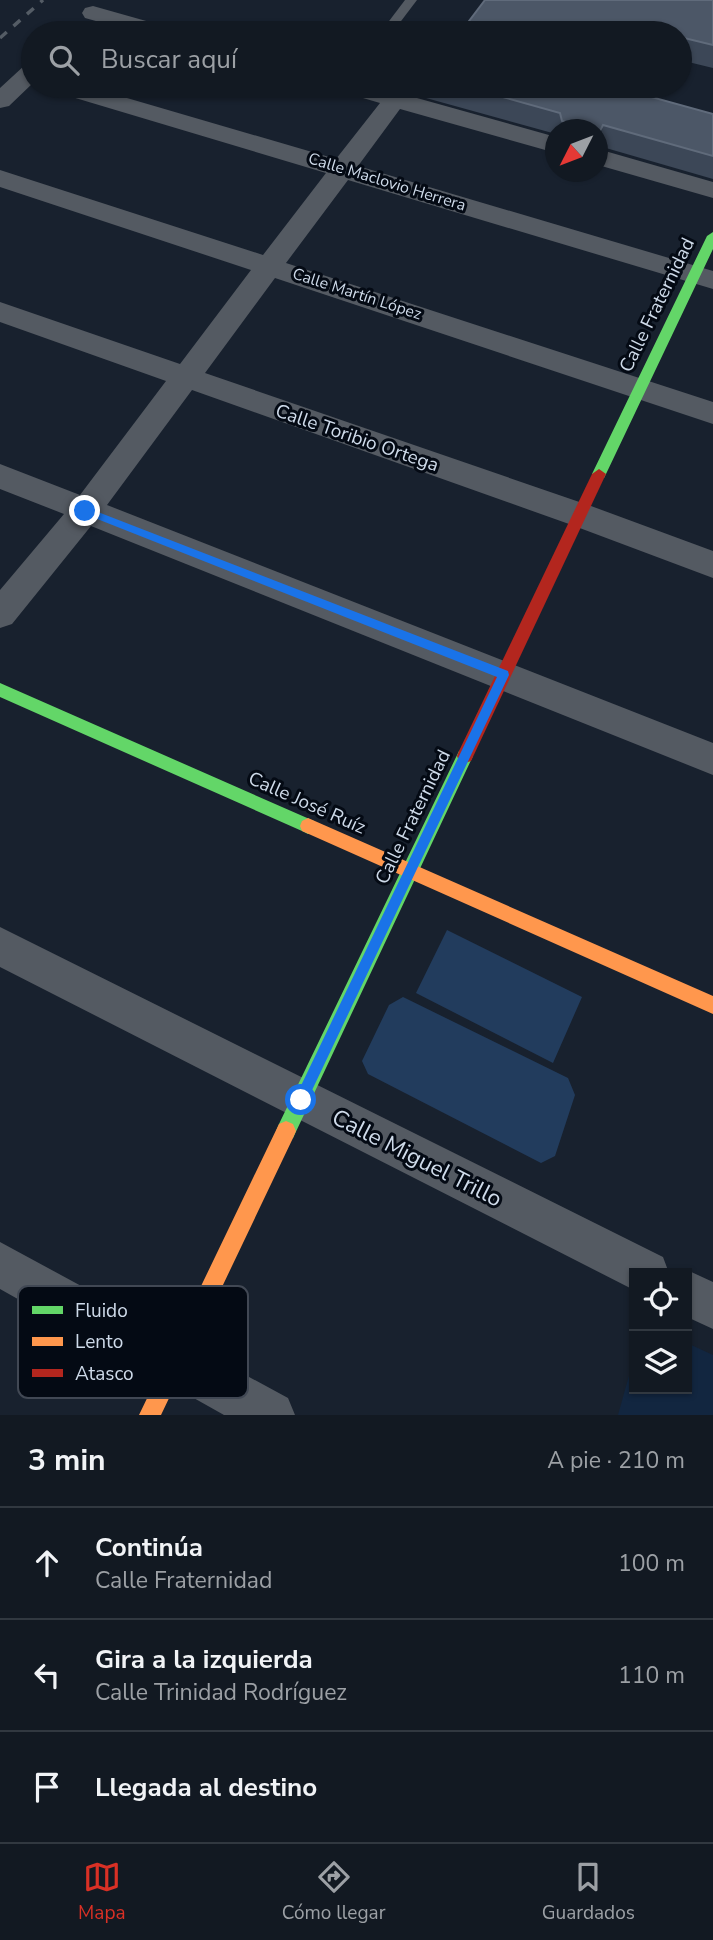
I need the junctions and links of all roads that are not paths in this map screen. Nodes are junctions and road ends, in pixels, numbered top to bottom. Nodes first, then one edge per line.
1 (411, 0) edge
2 (93, 13) edge
3 (121, 21) edge
4 (395, 21) edge
5 (21, 83) edge
6 (102, 98) edge
7 (391, 98) edge
8 (395, 99) junction
9 (0, 101) edge
10 (545, 142) edge
11 (608, 160) edge
12 (344, 169) junction
13 (0, 178) edge
14 (713, 190) edge
15 (713, 236) edge
16 (270, 265) junction
17 (704, 277) edge
18 (0, 312) edge
19 (184, 378) junction
20 (640, 389) junction
21 (713, 413) edge
22 (0, 476) edge
23 (85, 511) junction
24 (580, 515) junction
25 (713, 565) edge
26 (0, 614) edge
27 (504, 675) junction
28 (0, 690) edge
29 (713, 759) edge
30 (410, 872) junction
31 (0, 946) edge
32 (713, 1005) edge
33 (301, 1100) junction
34 (0, 1264) edge
35 (637, 1268) edge
36 (40, 1286) edge
37 (212, 1286) edge
38 (158, 1398) edge
39 (241, 1398) edge
40 (150, 1415) edge
41 (271, 1415) edge

1 - 4 lane
2 - 3 street
5 - 9 street
6 - 12 street, Calle Maclovio Herrera
7 - 8 street
8 - 10 street
8 - 12 street
11 - 14 street
12 - 16 street
12 - 17 street, Calle Maclovio Herrera
13 - 16 street, Calle Martín López
15 - 17 street, Calle Fraternidad
16 - 19 street
16 - 20 street, Calle Martín López
17 - 20 street, Calle Fraternidad
18 - 19 street, Calle Toribio Ortega
19 - 23 street
19 - 24 street, Calle Toribio Ortega
20 - 21 street, Calle Martín López
20 - 24 street, Calle Fraternidad
22 - 23 street
23 - 26 street
23 - 27 street
24 - 25 street, Calle Toribio Ortega
24 - 27 street, Calle Fraternidad
27 - 29 street
27 - 30 street, Calle Fraternidad
28 - 30 street, Calle José Ruíz
30 - 32 street, Calle José Ruíz
30 - 33 street, Calle Fraternidad
31 - 33 street, Calle Miguel Trillo
33 - 35 street, Calle Miguel Trillo
33 - 37 street, Calle Fraternidad
34 - 36 street
38 - 40 street, Calle Fraternidad
39 - 41 street

